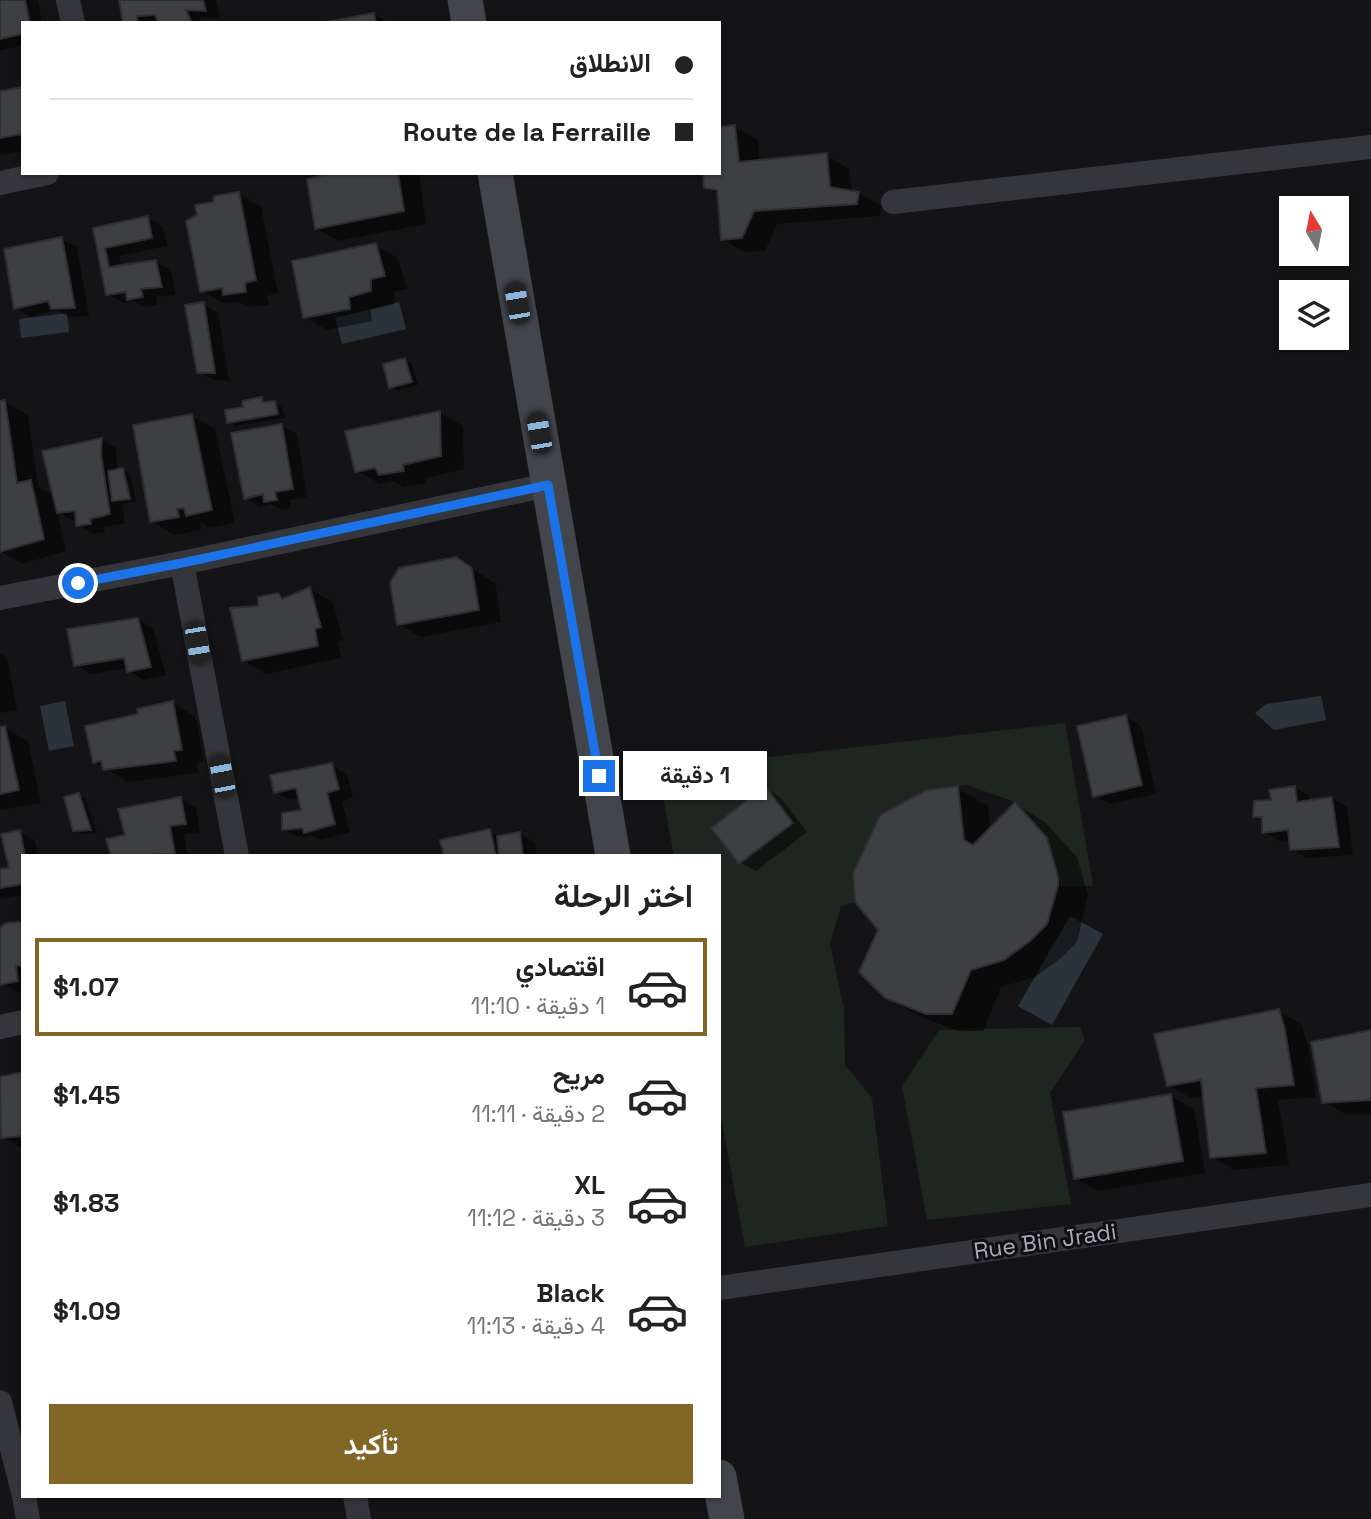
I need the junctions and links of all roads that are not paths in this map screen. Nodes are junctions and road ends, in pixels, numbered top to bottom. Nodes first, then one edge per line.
1 (68, 0) edge
2 (465, 0) edge
3 (73, 21) edge
4 (469, 21) edge
5 (1371, 147) edge
6 (38, 175) edge
7 (495, 175) edge
8 (0, 183) edge
9 (893, 202) dead end
10 (548, 485) junction
11 (182, 563) junction
12 (0, 598) edge
13 (237, 854) edge
14 (613, 854) edge
15 (21, 1022) edge
16 (0, 1027) edge
17 (1371, 1195) edge
18 (721, 1288) edge
19 (0, 1402) edge
20 (9, 1426) edge
21 (13, 1464) edge
22 (21, 1488) edge
23 (721, 1488) edge
24 (24, 1498) edge
25 (355, 1498) edge
26 (28, 1519) edge
27 (359, 1519) edge
28 (727, 1519) edge

1 - 3 street
2 - 4 street
5 - 9 street
6 - 8 street
7 - 10 street
10 - 11 street
10 - 14 street
11 - 12 street
11 - 13 street
15 - 16 street
17 - 18 street, Rue Bin Jradi
19 - 20 street
20 - 21 street
21 - 22 street
23 - 28 street
24 - 26 street
25 - 27 street

